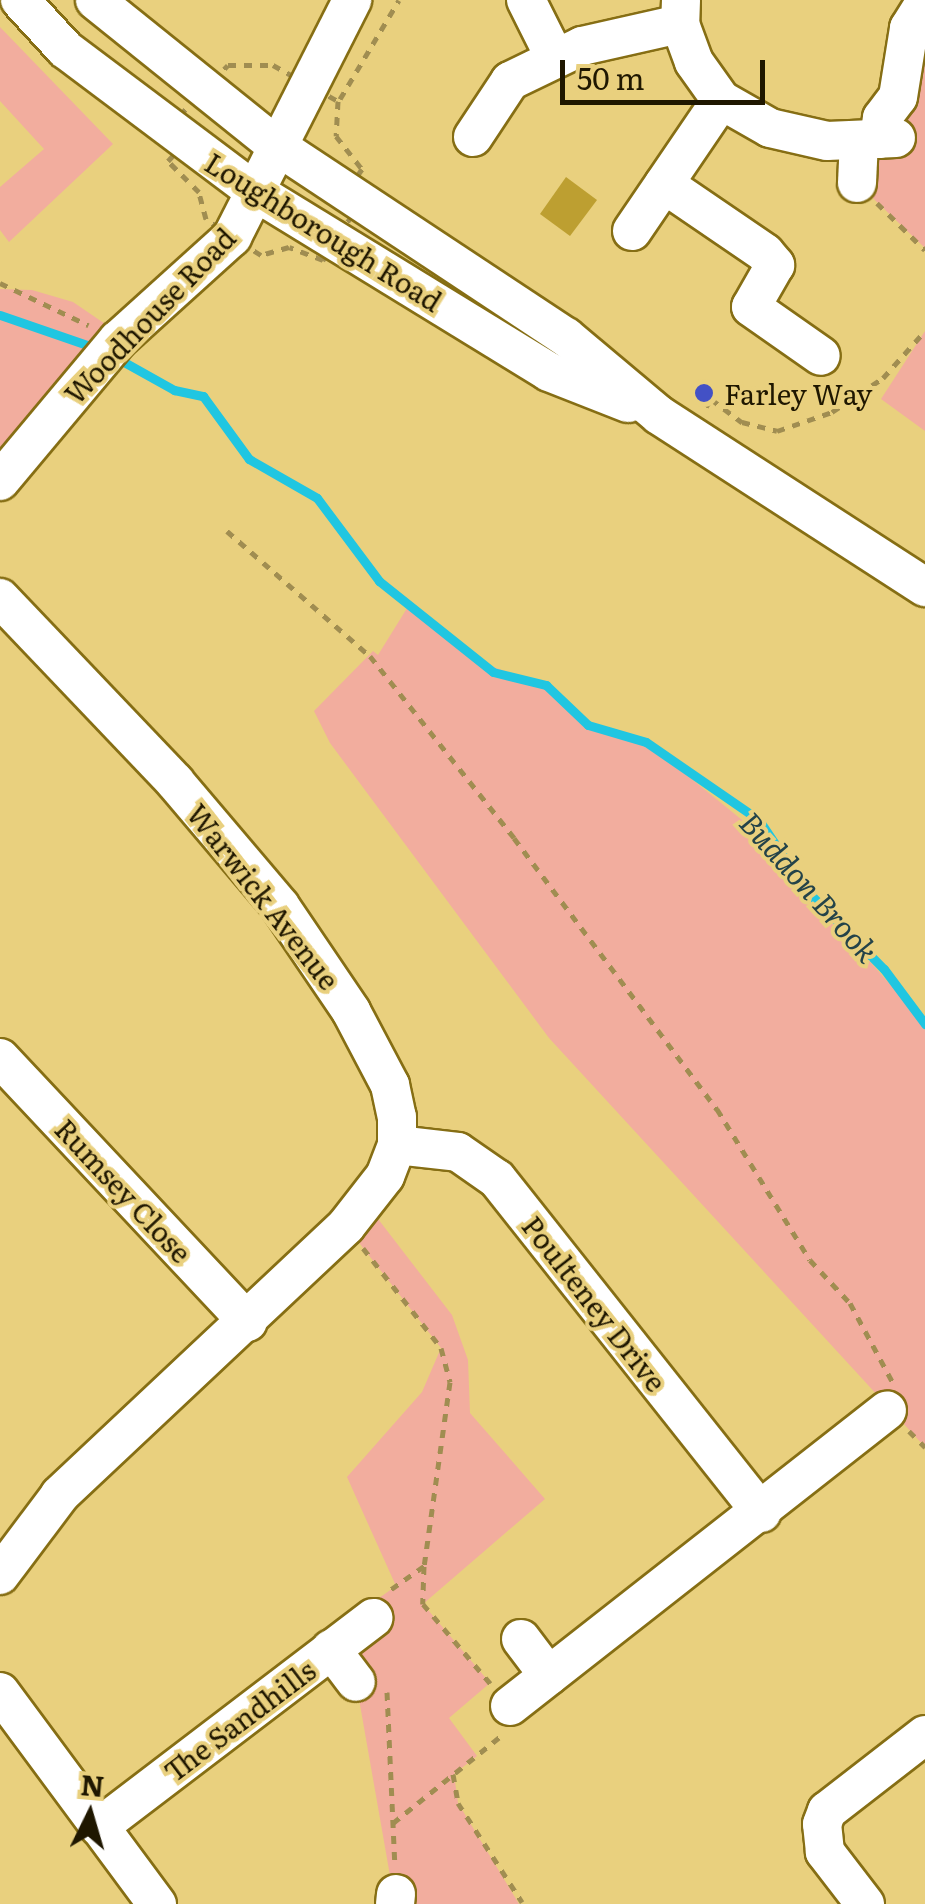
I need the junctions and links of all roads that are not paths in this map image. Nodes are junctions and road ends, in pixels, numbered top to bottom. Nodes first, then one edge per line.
1 (20, 0) edge
2 (95, 0) edge
3 (352, 0) edge
4 (925, 2) edge
5 (532, 8) edge
6 (680, 12) edge
7 (540, 66) junction
8 (721, 100) junction
9 (474, 136) dead end
10 (878, 139) junction
11 (274, 144) junction
12 (857, 184) road end
13 (648, 188) junction
14 (254, 191) junction
15 (632, 231) dead end
16 (821, 356) dead end
17 (673, 424) junction
18 (0, 481) edge
19 (925, 587) edge
20 (0, 598) edge
21 (0, 1058) edge
22 (397, 1145) junction
23 (248, 1322) junction
24 (887, 1410) road end
25 (762, 1513) junction
26 (0, 1575) edge
27 (373, 1618) road end
28 (521, 1639) dead end
29 (331, 1649) junction
30 (549, 1676) junction
31 (371, 1685) road end
32 (0, 1692) edge
33 (510, 1706) road end
34 (925, 1735) edge
35 (99, 1826) junction
36 (157, 1904) edge
37 (865, 1904) edge

1 - 14 street, Loughborough Road
2 - 11 street, Loughborough Road
3 - 11 street
4 - 10 street
5 - 7 street
6 - 7 street
6 - 8 street
7 - 9 street
8 - 10 street
8 - 13 street
10 - 12 street
11 - 14 street
11 - 17 street, Loughborough Road
13 - 15 street
13 - 16 street
14 - 17 street, Loughborough Road
14 - 18 street, Woodhouse Road
17 - 19 street, Loughborough Road
20 - 22 street, Warwick Avenue
21 - 23 street, Rumsey Close
22 - 23 street
22 - 25 street, Poulteney Drive
23 - 26 street
24 - 25 street
25 - 30 street
27 - 29 street, The Sandhills
28 - 30 street
29 - 31 street, The Sandhills
29 - 35 street, The Sandhills
30 - 33 street
32 - 35 street
34 - 37 street
35 - 36 street

